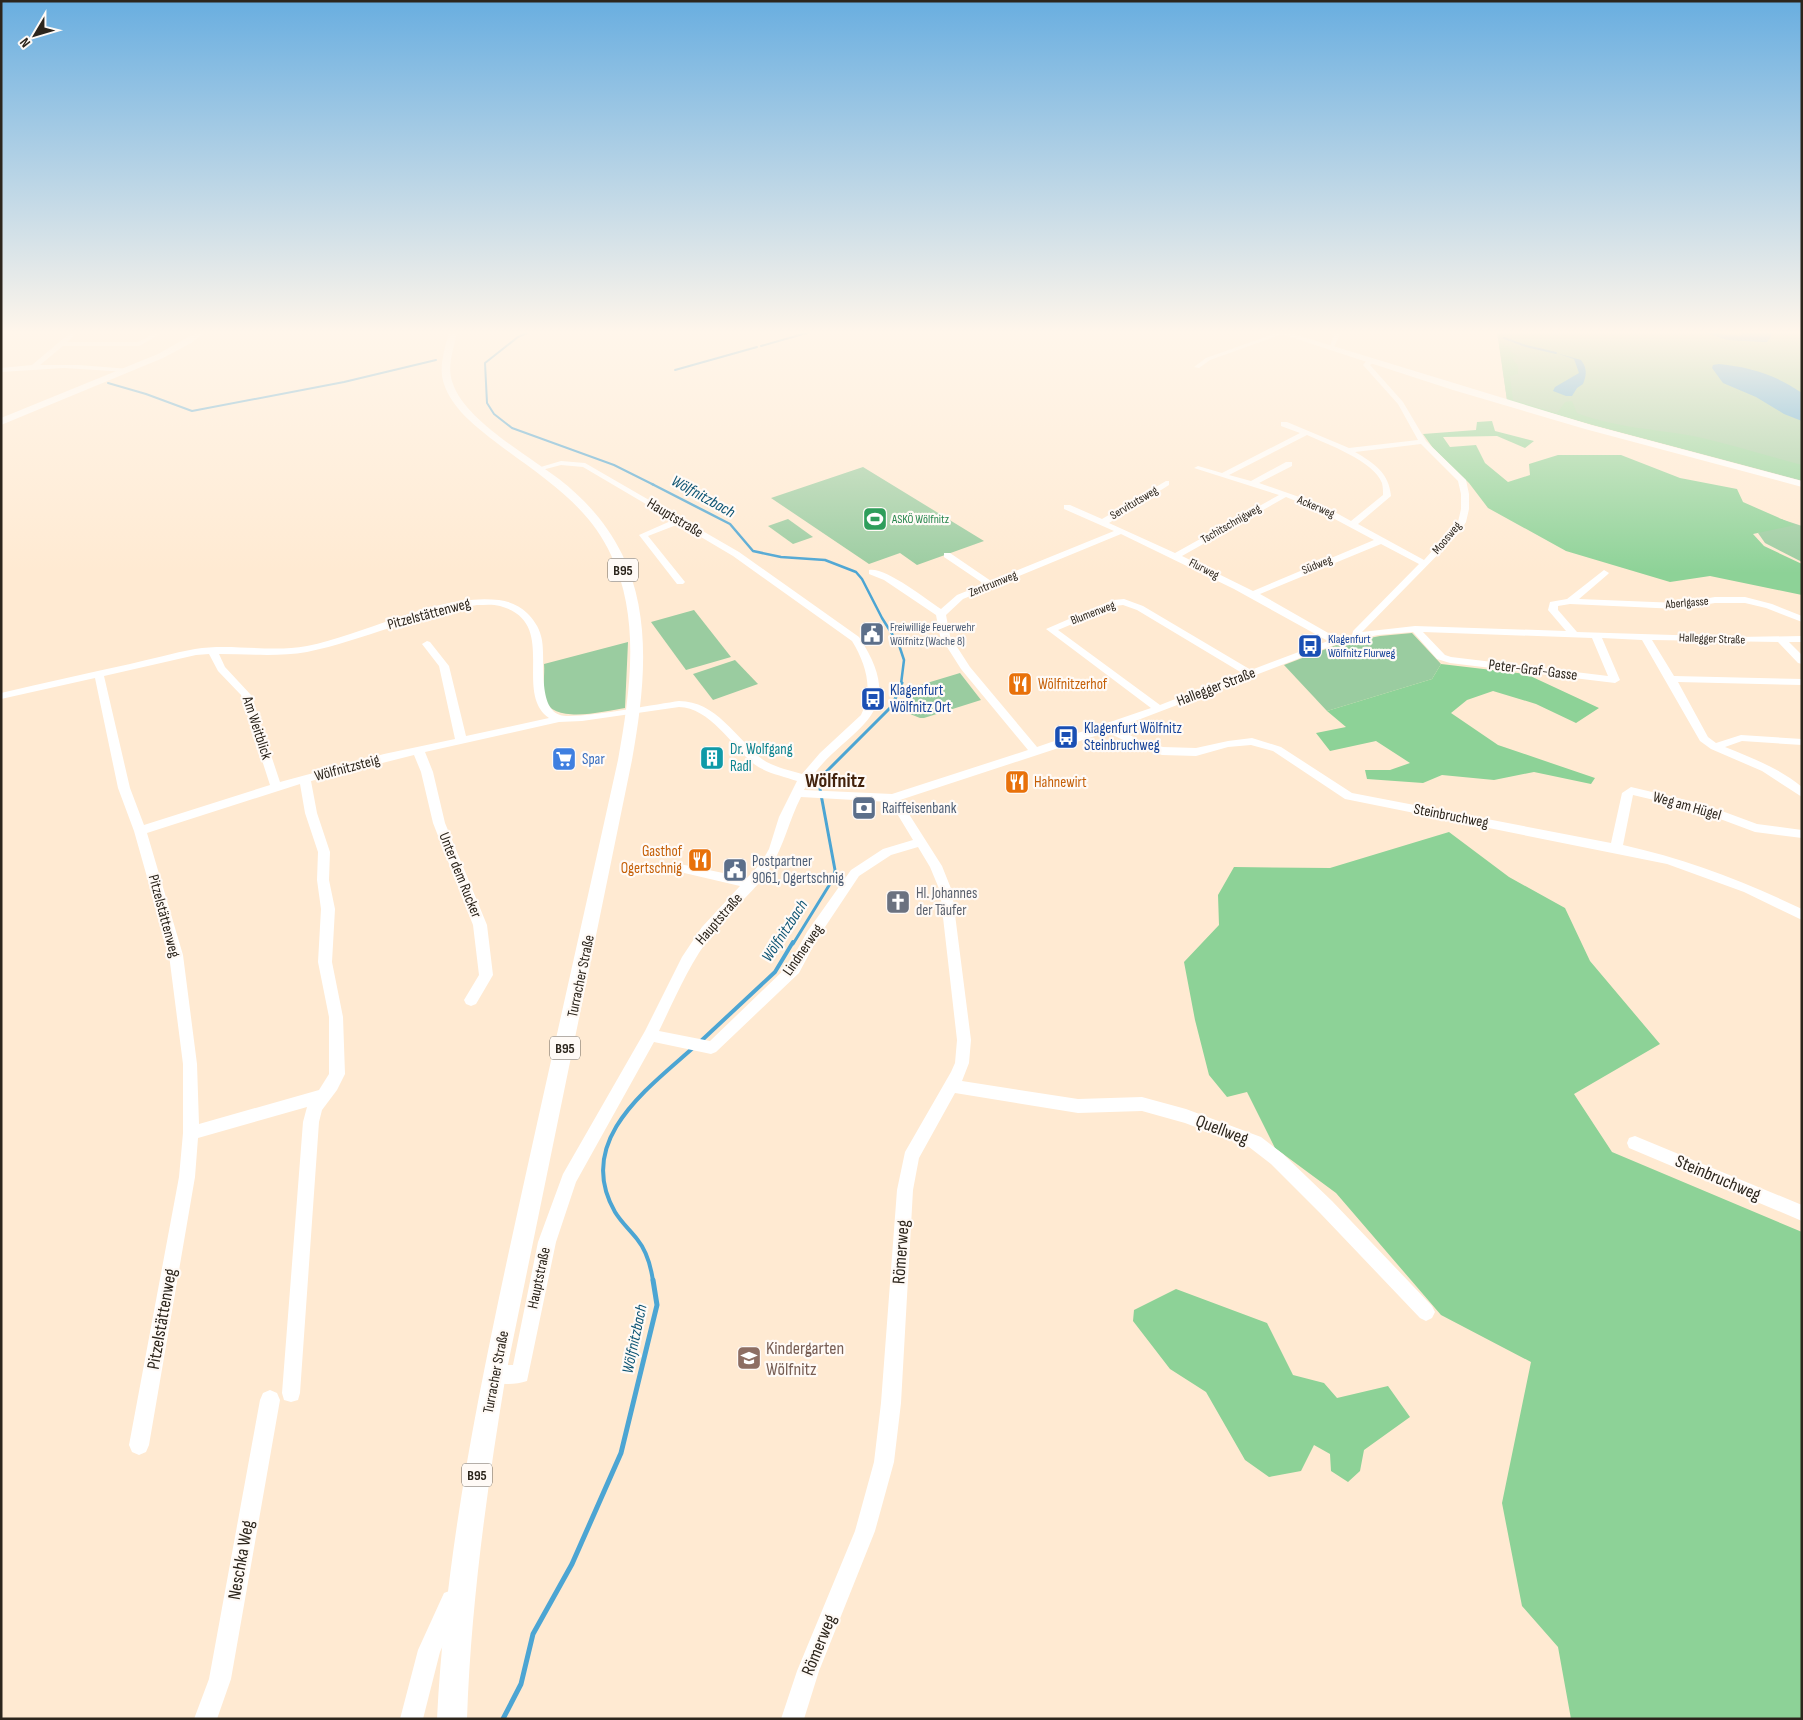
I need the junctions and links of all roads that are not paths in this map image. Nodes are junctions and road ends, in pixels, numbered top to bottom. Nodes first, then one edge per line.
1 (25, 412) edge
2 (468, 412) edge
3 (1406, 412) edge
4 (1538, 412) edge
5 (1, 422) edge
6 (1284, 424) dead end
7 (1306, 434) junction
8 (1423, 442) junction
9 (1346, 451) junction
10 (1289, 464) dead end
11 (1198, 468) dead end
12 (538, 469) junction
13 (1223, 475) junction
14 (1166, 483) dead end
15 (1252, 484) junction
16 (1802, 484) edge
17 (1286, 494) junction
18 (1067, 507) dead end
19 (679, 521) junction
20 (1102, 523) junction
21 (1353, 524) junction
22 (1122, 531) junction
23 (1382, 540) junction
24 (1178, 555) junction
25 (947, 556) dead end
26 (1425, 564) junction
27 (872, 572) dead end
28 (1604, 573) dead end
29 (680, 582) dead end
30 (991, 585) junction
31 (1253, 594) junction
32 (1570, 601) junction
33 (940, 614) junction
34 (1802, 619) edge
35 (1415, 629) junction
36 (1574, 634) junction
37 (1596, 635) junction
38 (1357, 636) junction
39 (1645, 636) junction
40 (1780, 639) junction
41 (1802, 639) edge
42 (1336, 641) junction
43 (427, 644) dead end
44 (214, 651) junction
45 (1802, 661) edge
46 (1250, 674) junction
47 (99, 675) junction
48 (1671, 679) junction
49 (1802, 682) edge
50 (1, 696) edge
51 (1159, 709) junction
52 (559, 719) junction
53 (1108, 728) junction
54 (461, 740) junction
55 (1802, 742) edge
56 (1715, 747) junction
57 (418, 750) junction
58 (1034, 751) junction
59 (305, 779) junction
60 (804, 779) junction
61 (276, 787) junction
62 (796, 793) junction
63 (1802, 793) edge
64 (892, 798) junction
65 (140, 831) junction
66 (1802, 834) edge
67 (922, 842) junction
68 (1616, 848) junction
69 (680, 868) dead end
70 (751, 884) junction
71 (1802, 915) edge
72 (471, 1000) dead end
73 (650, 1035) junction
74 (952, 1086) junction
75 (322, 1096) junction
76 (191, 1133) junction
77 (1635, 1142) dead end
78 (1802, 1213) edge
79 (1426, 1312) dead end
80 (494, 1374) junction
81 (291, 1393) dead end
82 (270, 1400) dead end
83 (139, 1445) dead end
84 (464, 1576) junction
85 (205, 1719) edge
86 (411, 1719) edge
87 (452, 1719) edge
88 (792, 1719) edge

1 - 5 main road
2 - 12 main road, Turracher Straße / B95
3 - 8 street, Moosweg
4 - 16 main road
6 - 7 street
7 - 9 street
7 - 13 street
8 - 9 street
8 - 26 street, Moosweg
9 - 21 street
10 - 15 street
11 - 13 street, Ackerweg
12 - 19 street, Hauptstraße
12 - 80 main road, Turracher Straße / B95
13 - 15 street, Ackerweg
14 - 20 street, Servitutsweg
15 - 17 street, Ackerweg
17 - 21 street, Ackerweg
17 - 24 street, Tschitschnigweg
18 - 20 street, Flurweg
19 - 29 street
19 - 60 street, Hauptstraße
20 - 22 street, Flurweg
21 - 23 street, Ackerweg
22 - 24 street, Flurweg
22 - 30 street, Zentrumweg
23 - 26 street, Ackerweg
23 - 31 street, Südweg
24 - 31 street, Flurweg
25 - 30 street
26 - 38 street, Moosweg
27 - 33 street
28 - 32 street
30 - 33 street, Zentrumweg
31 - 42 street, Flurweg
32 - 34 street, Aberlgasse
32 - 36 street
33 - 58 street
35 - 36 street, Hallegger Straße
35 - 37 street, Peter-Graf-Gasse
35 - 38 street, Hallegger Straße
36 - 37 street, Hallegger Straße
37 - 39 street, Hallegger Straße
38 - 42 street, Hallegger Straße
39 - 40 street, Hallegger Straße
39 - 48 street
40 - 41 street, Hallegger Straße
40 - 45 street
42 - 46 street, Hallegger Straße
43 - 54 street
44 - 47 street, Pitzelstättenweg
44 - 52 street, Pitzelstättenweg
44 - 61 street, Am Weitblick
46 - 51 street, Hallegger Straße
46 - 51 street, Blumenweg
47 - 50 street, Pitzelstättenweg
47 - 65 street, Pitzelstättenweg
48 - 49 street
48 - 56 street
51 - 53 street, Hallegger Straße
52 - 54 street, Wölfnitzsteig
52 - 60 street
53 - 58 street, Hallegger Straße
53 - 68 street, Steinbruchweg
54 - 57 street, Wölfnitzsteig
55 - 56 street
56 - 63 street
57 - 59 street, Wölfnitzsteig
57 - 72 street, Unter dem Rucker
58 - 64 street, Hallegger Straße
59 - 61 street, Wölfnitzsteig
59 - 75 street
60 - 62 street, Hauptstraße
61 - 65 street, Wölfnitzsteig
62 - 64 street, Hallegger Straße
62 - 70 street, Hauptstraße
64 - 67 street, Römerweg
65 - 76 street, Pitzelstättenweg
66 - 68 street, Weg am Hügel
67 - 73 street, Lindnerweg
67 - 74 street, Römerweg
68 - 71 street, Steinbruchweg
69 - 70 street
70 - 73 street, Hauptstraße
73 - 80 street, Hauptstraße
74 - 79 street, Quellweg
74 - 88 street, Römerweg
75 - 76 street
75 - 81 street
76 - 83 street, Pitzelstättenweg
77 - 78 street, Steinbruchweg
80 - 84 main road, Turracher Straße / B95
82 - 85 street, Neschka Weg
84 - 86 street
84 - 87 main road, Turracher Straße / B95

